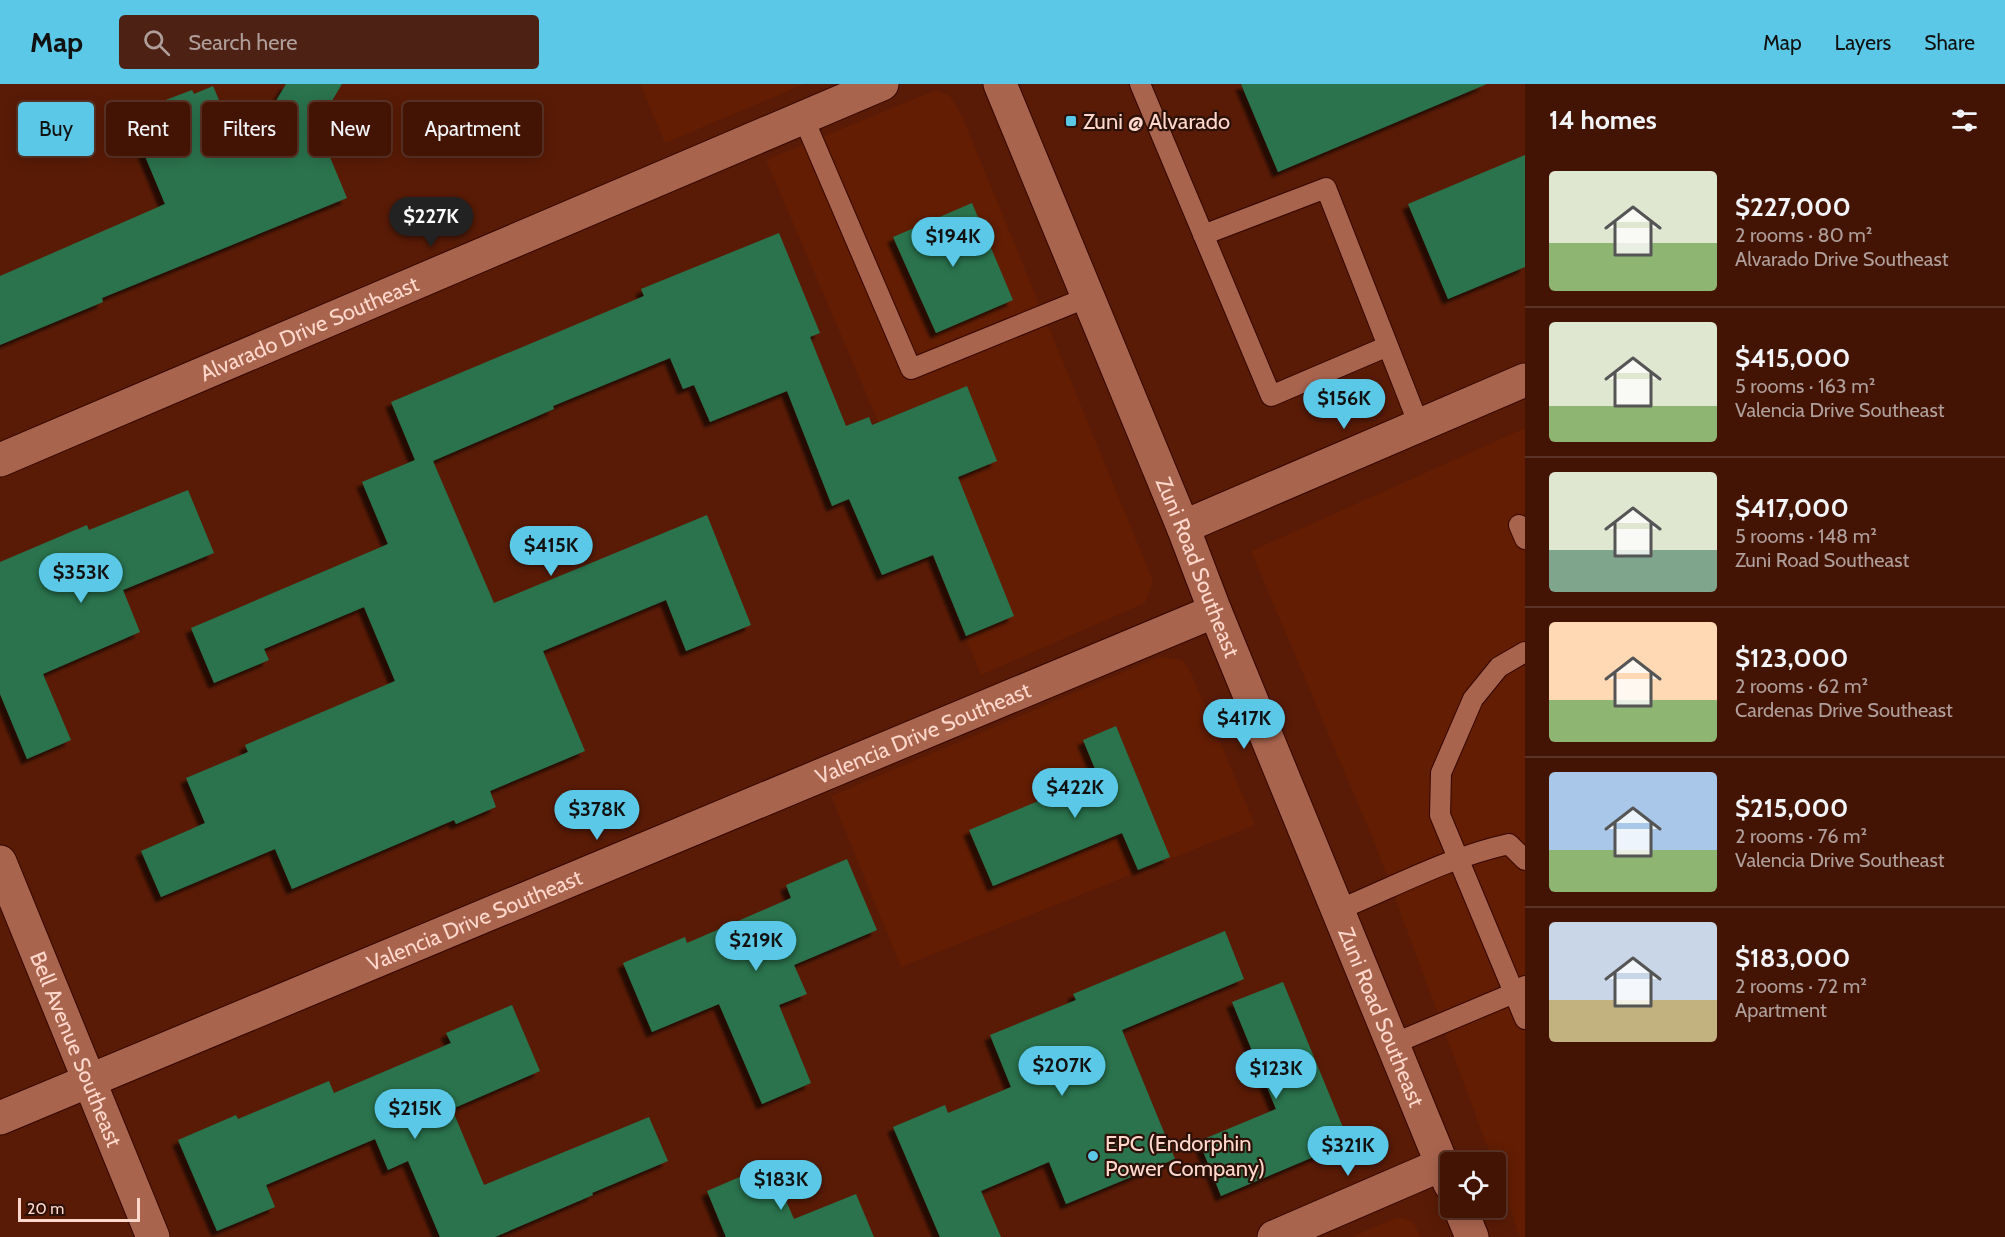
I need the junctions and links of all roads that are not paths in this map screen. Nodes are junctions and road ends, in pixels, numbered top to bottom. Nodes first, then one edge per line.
1 (882, 84) edge
2 (1000, 84) edge
3 (1140, 84) edge
4 (802, 117) junction
5 (1203, 235) junction
6 (1088, 297) junction
7 (1388, 346) junction
8 (1525, 380) edge
9 (1419, 425) junction
10 (0, 460) edge
11 (1183, 527) junction
12 (1215, 611) junction
13 (1525, 652) edge
14 (1459, 859) junction
15 (1525, 860) edge
16 (0, 862) edge
17 (1338, 910) junction
18 (1520, 990) edge
19 (1525, 1018) edge
20 (1393, 1044) junction
21 (88, 1080) junction
22 (0, 1118) edge
23 (1440, 1157) edge
24 (1440, 1177) edge
25 (1464, 1218) edge
26 (153, 1237) edge
27 (1274, 1237) edge
28 (1472, 1237) edge

1 - 4 street, Alvarado Drive Southeast
2 - 6 street, Zuni Road Southeast
3 - 5 lane
4 - 6 lane
4 - 10 street, Alvarado Drive Southeast
5 - 7 lane
5 - 7 lane
6 - 11 street, Zuni Road Southeast
7 - 9 lane
8 - 9 street
9 - 11 street
11 - 12 street, Zuni Road Southeast
12 - 17 street, Zuni Road Southeast
12 - 21 street, Valencia Drive Southeast
13 - 14 lane
14 - 15 lane
14 - 17 lane
14 - 18 lane
16 - 21 street, Bell Avenue Southeast
17 - 20 street, Zuni Road Southeast
18 - 19 lane
18 - 20 lane
20 - 23 street, Zuni Road Southeast
21 - 22 street, Valencia Drive Southeast
21 - 26 street, Bell Avenue Southeast
24 - 27 street
25 - 28 street

